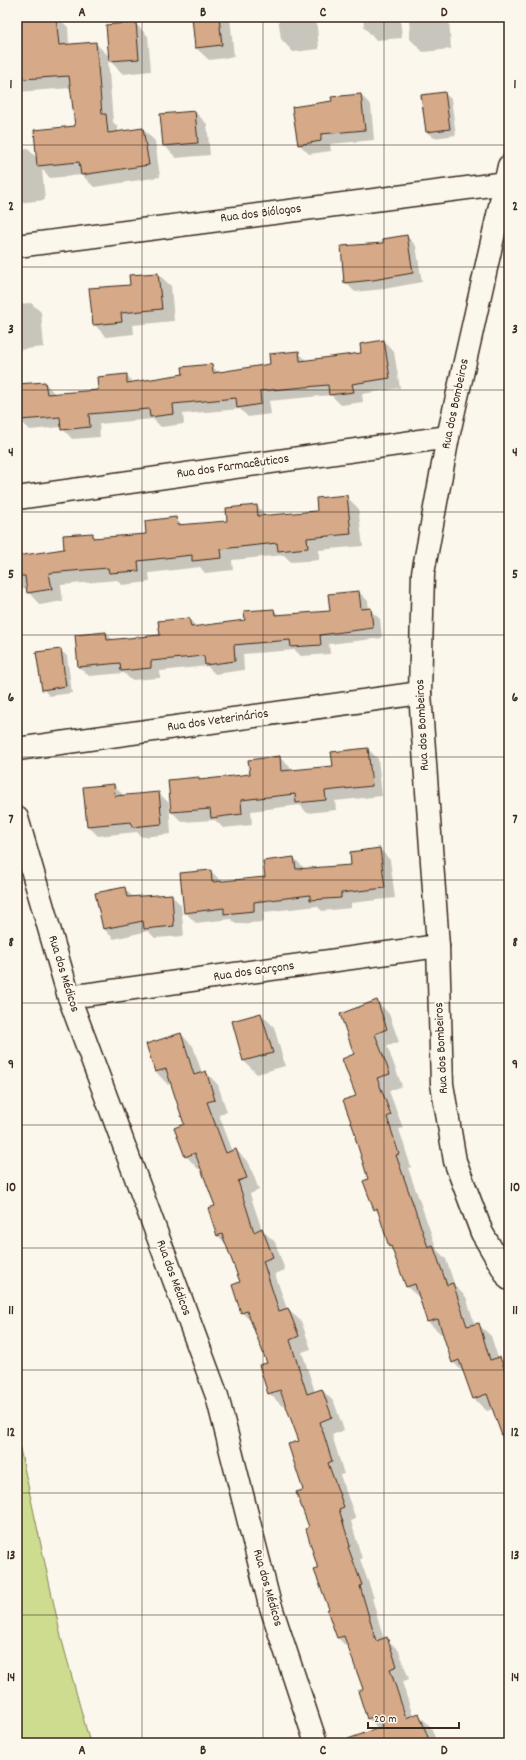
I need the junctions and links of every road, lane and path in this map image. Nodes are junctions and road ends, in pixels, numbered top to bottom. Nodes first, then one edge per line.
1 (507, 174) edge
2 (17, 246) edge
3 (448, 437) junction
4 (17, 498) edge
5 (420, 693) junction
6 (17, 749) edge
7 (17, 818) edge
8 (438, 946) junction
9 (69, 997) junction
10 (509, 1279) edge
11 (316, 1743) edge

1 - 2 street, Rua dos Biólogos
1 - 3 street, Rua dos Bombeiros
3 - 4 street, Rua dos Farmacêuticos
3 - 5 street, Rua dos Bombeiros
5 - 6 street, Rua dos Veterinários
5 - 8 street, Rua dos Bombeiros
7 - 9 street, Rua dos Médicos
8 - 9 street, Rua dos Garçons
8 - 10 street, Rua dos Bombeiros
9 - 11 street, Rua dos Médicos

